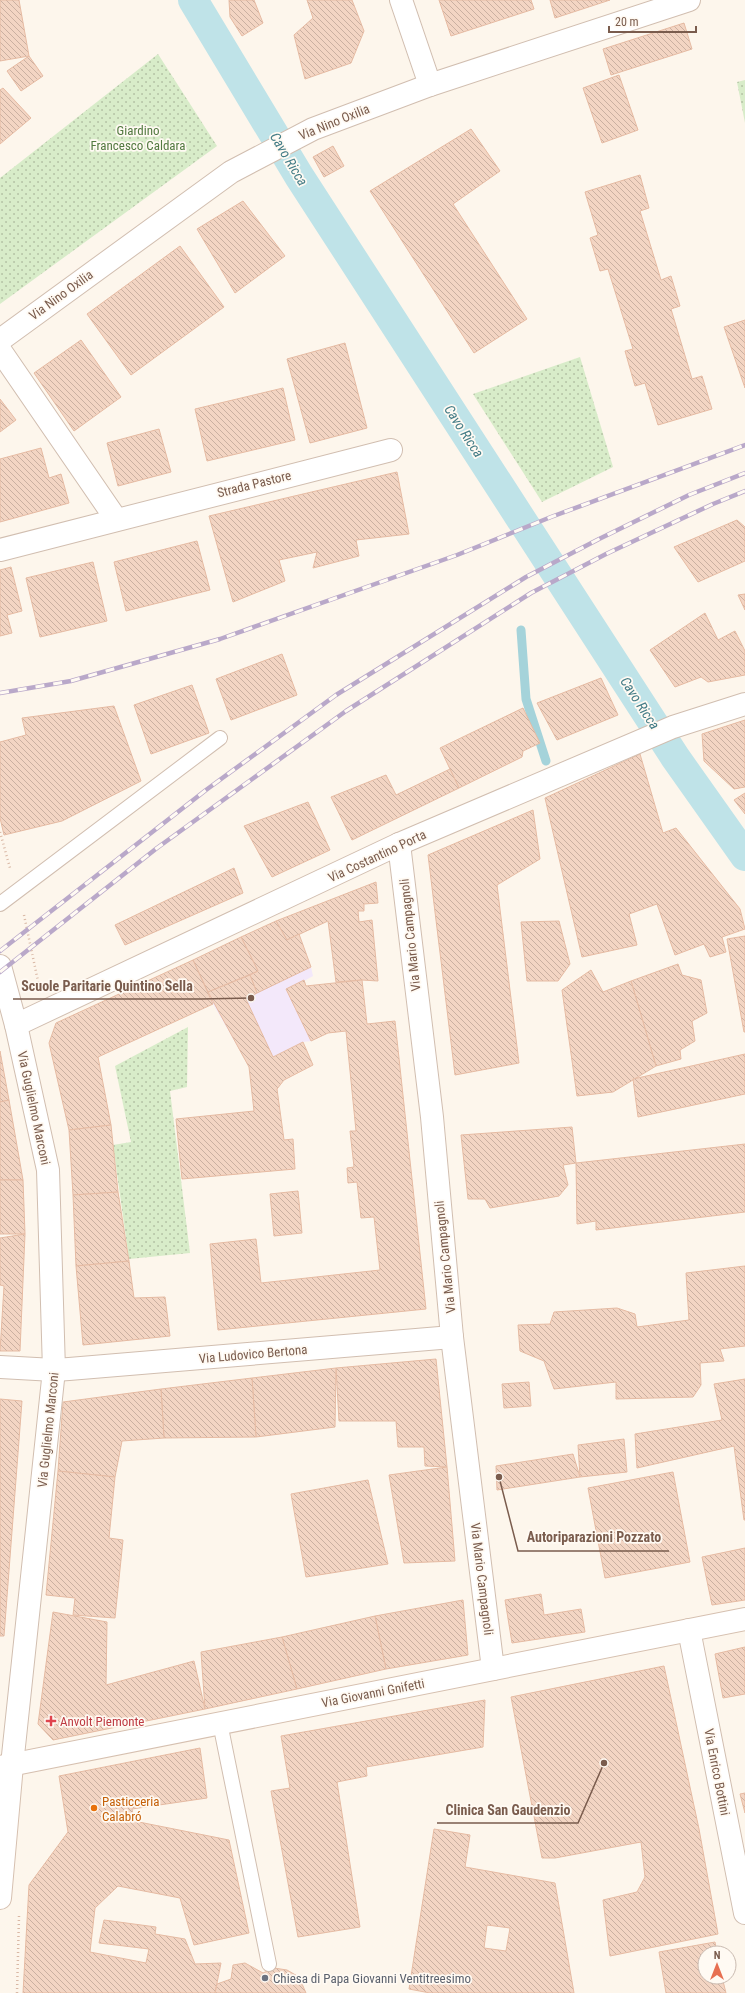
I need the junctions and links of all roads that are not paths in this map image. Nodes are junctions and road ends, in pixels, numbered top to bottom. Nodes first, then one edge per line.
1 (401, 0) edge
2 (689, 0) edge
3 (430, 85) junction
4 (0, 340) edge
5 (0, 350) edge
6 (391, 450) dead end
7 (116, 519) junction
8 (0, 550) edge
9 (745, 704) edge
10 (220, 738) dead end
11 (399, 844) junction
12 (0, 904) edge
13 (0, 966) edge
14 (16, 1025) junction
15 (452, 1337) junction
16 (0, 1367) edge
17 (54, 1370) junction
18 (745, 1619) edge
19 (689, 1630) junction
20 (493, 1669) junction
21 (220, 1723) junction
22 (6, 1766) edge
23 (0, 1898) edge
24 (745, 1913) edge
25 (269, 1964) dead end

1 - 3 street
2 - 3 street, Via Nino Oxilia
3 - 4 street, Via Nino Oxilia
5 - 7 street
6 - 7 street, Strada Pastore
7 - 8 street, Strada Pastore
9 - 11 street, Via Costantino Porta
10 - 12 lane
11 - 14 street, Via Costantino Porta
11 - 15 street, Via Mario Campagnoli
13 - 14 street, Via Guglielmo Marconi
14 - 17 street, Via Guglielmo Marconi
15 - 17 street, Via Ludovico Bertona
15 - 20 street, Via Mario Campagnoli
16 - 17 street, Via Ludovico Bertona
17 - 22 street, Via Guglielmo Marconi
18 - 19 street, Via Giovanni Gnifetti
19 - 20 street, Via Giovanni Gnifetti
19 - 24 street, Via Enrico Bottini
20 - 21 street, Via Giovanni Gnifetti
21 - 22 street, Via Giovanni Gnifetti
21 - 25 lane
22 - 23 street, Via Guglielmo Marconi

